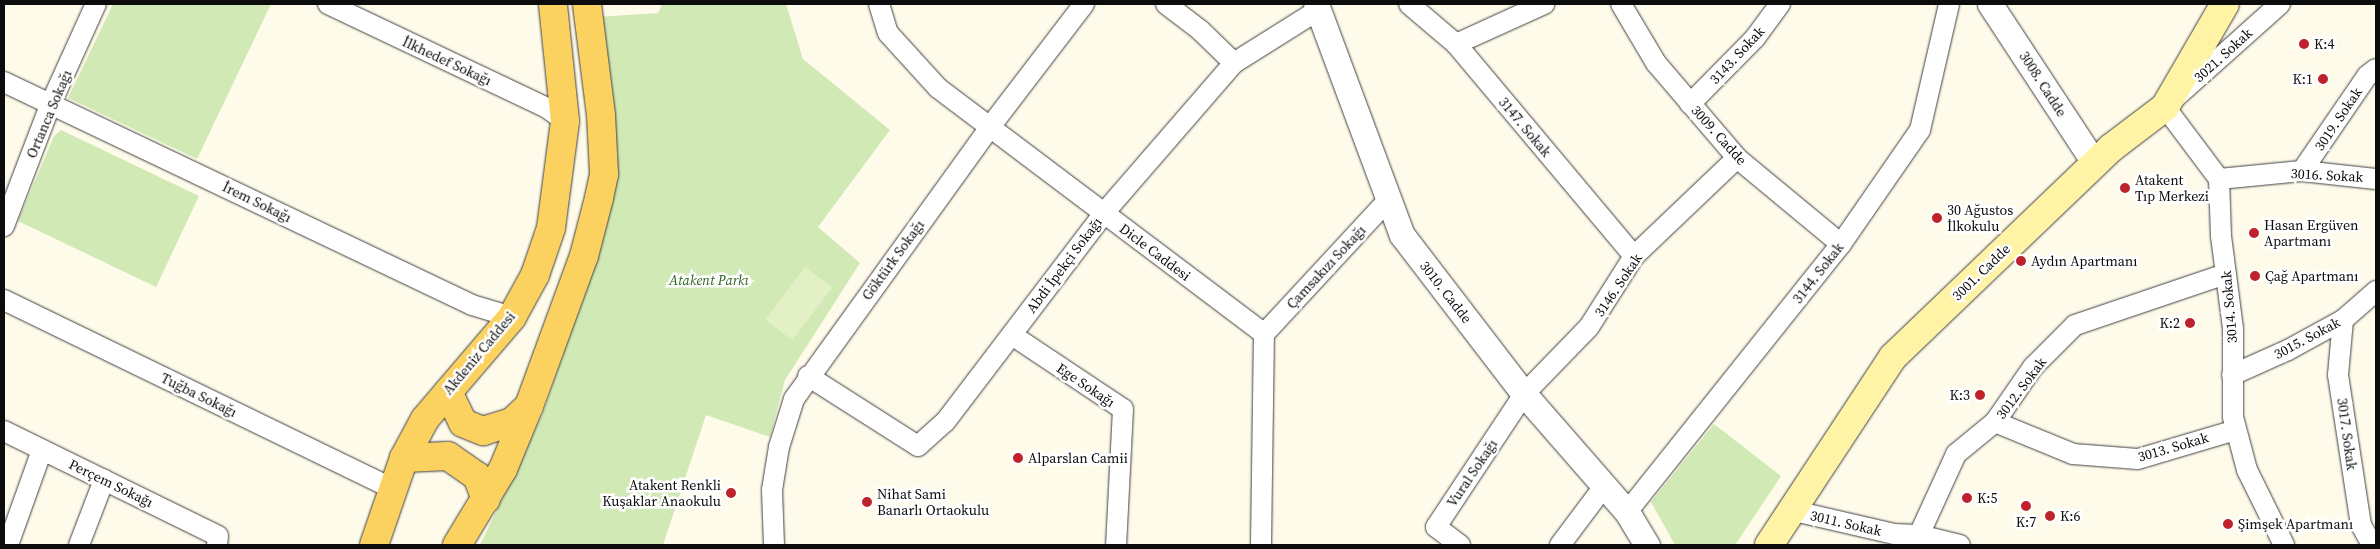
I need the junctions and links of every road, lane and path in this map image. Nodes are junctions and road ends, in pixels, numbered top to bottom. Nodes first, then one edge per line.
1 (96, 4) edge
2 (328, 4) edge
3 (553, 4) edge
4 (587, 4) edge
5 (879, 4) edge
6 (1084, 4) edge
7 (1166, 4) edge
8 (1410, 4) edge
9 (1544, 4) edge
10 (1622, 4) edge
11 (1780, 4) edge
12 (1949, 4) edge
13 (1990, 4) edge
14 (2225, 4) edge
15 (2280, 4) edge
16 (1317, 7) edge
17 (1456, 44) junction
18 (1234, 63) junction
19 (2376, 69) edge
20 (4, 82) edge
21 (51, 103) junction
22 (1690, 104) junction
23 (2165, 107) junction
24 (565, 120) junction
25 (990, 127) junction
26 (1737, 158) junction
27 (2095, 164) junction
28 (2302, 171) junction
29 (2219, 179) junction
30 (2376, 179) edge
31 (1389, 199) junction
32 (1104, 213) junction
33 (4, 226) edge
34 (1841, 244) junction
35 (1634, 256) junction
36 (2226, 274) junction
37 (2376, 291) edge
38 (4, 300) edge
39 (512, 317) junction
40 (2343, 320) junction
41 (1264, 334) junction
42 (1012, 335) junction
43 (2232, 375) junction
44 (808, 376) junction
45 (448, 392) junction
46 (1524, 394) junction
47 (529, 406) junction
48 (1995, 422) junction
49 (2236, 430) junction
50 (4, 431) edge
51 (42, 450) junction
52 (404, 458) junction
53 (104, 480) junction
54 (1605, 485) junction
55 (395, 490) junction
56 (486, 500) junction
57 (1790, 510) junction
58 (1627, 512) junction
59 (1919, 535) junction
60 (217, 540) edge
61 (1893, 540) edge
62 (776, 541) edge
63 (1646, 544) edge
64 (8, 545) edge
65 (79, 545) edge
66 (374, 545) edge
67 (457, 545) edge
68 (1116, 545) edge
69 (1261, 545) edge
70 (1460, 545) edge
71 (1560, 545) edge
72 (1760, 545) edge
73 (1769, 545) edge
74 (1960, 545) edge
75 (2284, 545) edge
76 (2372, 545) edge

1 - 21 street, Ortanca Sokağı
2 - 24 street, İlkhedef Sokağı
3 - 24 main road, Akdeniz Caddesi
4 - 47 main road
5 - 25 street, Dicle Caddesi
6 - 25 street, Göktürk Sokağı
7 - 18 street
8 - 17 street, 3147. Sokak
9 - 17 street
10 - 22 street, 3009. Cadde
11 - 22 street, 3143. Sokak
12 - 34 street, 3144. Sokak
13 - 27 street, 3008. Cadde
14 - 23 main road, 3001. Cadde
15 - 23 street, 3021. Sokak
16 - 18 street, Abdi İpekçi Sokağı
16 - 31 street, 3010. Cadde
17 - 35 street, 3147. Sokak
18 - 32 street, Abdi İpekçi Sokağı
19 - 28 street, 3019. Sokak
20 - 21 street, İrem Sokağı
21 - 33 street, Ortanca Sokağı
21 - 39 street, İrem Sokağı
22 - 26 street, 3009. Cadde
23 - 27 main road, 3001. Cadde
23 - 29 street
24 - 39 main road, Akdeniz Caddesi
25 - 32 street, Dicle Caddesi
25 - 44 street, Göktürk Sokağı
26 - 34 street, 3009. Cadde
26 - 35 street, 3146. Sokak
27 - 57 main road, 3001. Cadde
28 - 29 street, 3016. Sokak
28 - 30 street, 3016. Sokak
29 - 36 street, 3014. Sokak
31 - 41 street, Çamsakızı Sokağı
31 - 46 street, 3010. Cadde
32 - 41 street, Dicle Caddesi
32 - 42 street, Abdi İpekçi Sokağı
34 - 58 street, 3144. Sokak
35 - 46 street, 3146. Sokak
36 - 43 street, 3014. Sokak
36 - 48 street, 3012. Sokak
37 - 40 street, 3015. Sokak
38 - 55 street, Tuğba Sokağı
39 - 45 main road, Akdeniz Caddesi
40 - 43 street, 3015. Sokak
40 - 76 street, 3017. Sokak
41 - 69 street
42 - 44 street, Abdi İpekçi Sokağı
42 - 68 street, Ege Sokağı
43 - 49 street, 3014. Sokak
44 - 62 street, Göktürk Sokağı
45 - 47 main road
45 - 52 main road, Akdeniz Caddesi
46 - 54 street, 3010. Cadde
46 - 70 street, Vural Sokağı
47 - 56 main road
48 - 49 street, 3013. Sokak
48 - 59 street, 3012. Sokak
49 - 75 street, 3014. Sokak
50 - 51 street, Perçem Sokağı
51 - 53 street, Perçem Sokağı
51 - 64 street
52 - 55 main road, Akdeniz Caddesi
52 - 56 main road
53 - 60 street, Perçem Sokağı
53 - 65 street
54 - 58 street, 3010. Cadde
54 - 71 street
55 - 66 main road, Akdeniz Caddesi
56 - 67 main road
57 - 61 street, 3011. Sokak
57 - 72 main road
57 - 73 main road
58 - 63 street, 3010. Cadde
59 - 61 street, 3011. Sokak
59 - 74 street, 3011. Sokak

